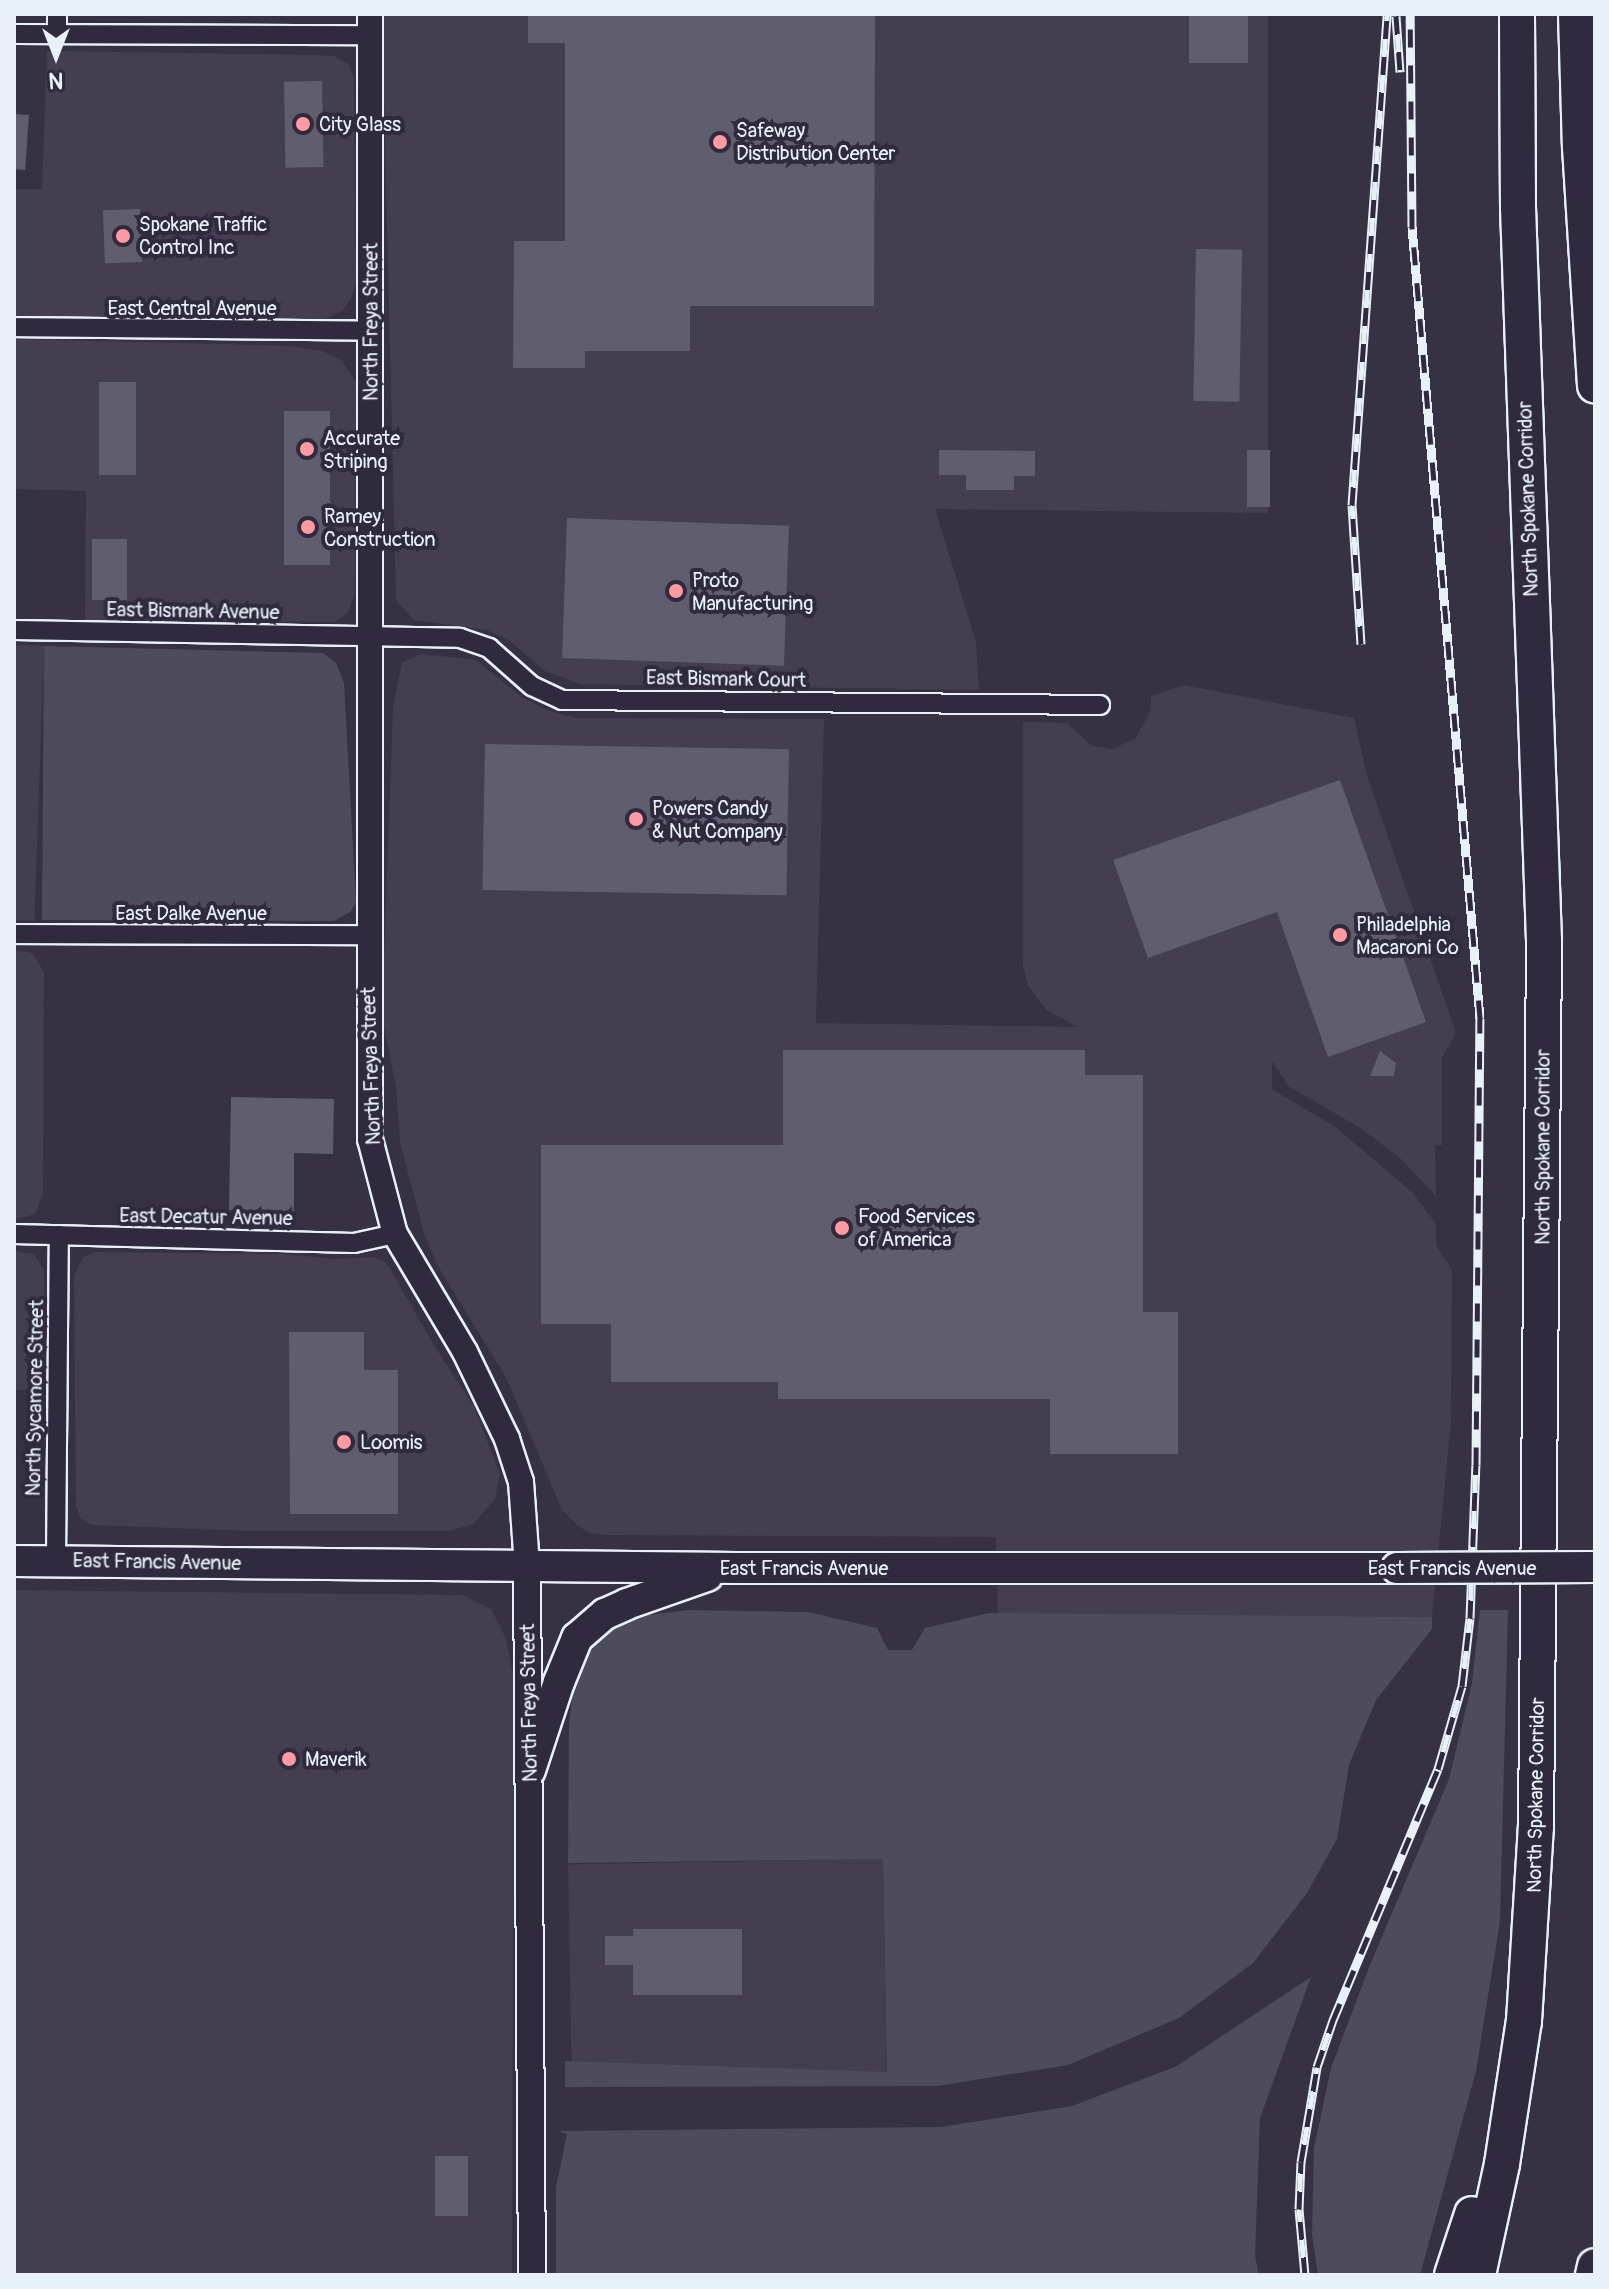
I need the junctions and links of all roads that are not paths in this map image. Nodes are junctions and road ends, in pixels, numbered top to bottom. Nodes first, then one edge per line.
1 (57, 14) edge
2 (1517, 14) edge
3 (1576, 14) edge
4 (370, 25) edge
5 (14, 34) edge
6 (57, 34) junction
7 (14, 327) edge
8 (371, 331) junction
9 (1595, 386) edge
10 (14, 630) edge
11 (371, 637) junction
12 (1100, 705) dead end
13 (14, 934) edge
14 (369, 935) junction
15 (14, 1234) edge
16 (395, 1234) junction
17 (59, 1235) junction
18 (14, 1561) edge
19 (56, 1561) junction
20 (527, 1566) junction
21 (1595, 1567) edge
22 (736, 1568) junction
23 (530, 1770) junction
24 (1524, 2021) junction
25 (1595, 2266) edge
26 (532, 2275) edge
27 (1452, 2275) edge
28 (1478, 2275) edge
29 (1593, 2275) edge

1 - 6 street
2 - 24 highway, North Spokane Corridor
3 - 9 highway
4 - 6 street
4 - 8 street, North Freya Street
5 - 6 street
7 - 8 street, East Central Avenue
8 - 11 street, North Freya Street
10 - 11 street, East Bismark Avenue
11 - 12 street, East Bismark Court
11 - 14 street, North Freya Street
13 - 14 street, East Dalke Avenue
14 - 16 street, North Freya Street
15 - 17 street, East Decatur Avenue
16 - 17 street, East Decatur Avenue
16 - 20 street, North Freya Street
17 - 19 street, North Sycamore Street
18 - 19 main road, East Francis Avenue
19 - 20 main road, East Francis Avenue
20 - 22 main road, East Francis Avenue
20 - 23 main road, North Freya Street
21 - 22 main road, East Francis Avenue, bridge
22 - 23 main road
23 - 26 main road, North Freya Street
24 - 27 highway
24 - 28 highway, North Spokane Corridor
25 - 29 highway

